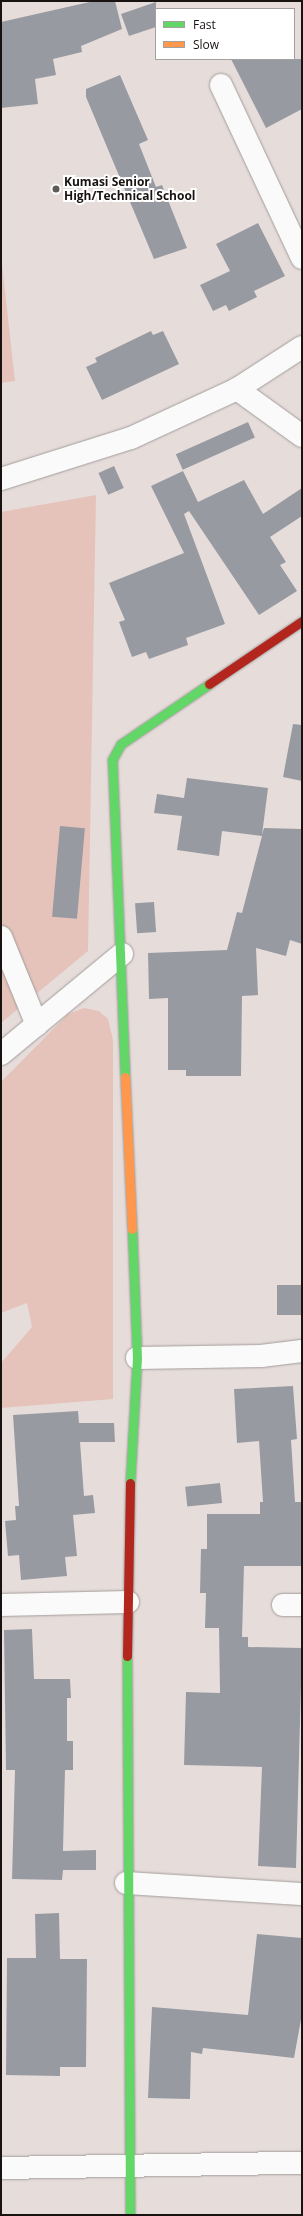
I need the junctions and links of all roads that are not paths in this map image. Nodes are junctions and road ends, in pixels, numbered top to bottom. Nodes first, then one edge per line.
1 (221, 85) dead end
2 (302, 258) edge
3 (302, 347) edge
4 (237, 389) junction
5 (302, 436) edge
6 (1, 479) edge
7 (302, 620) edge
8 (1, 937) edge
9 (122, 954) junction
10 (37, 1025) junction
11 (1, 1054) edge
12 (302, 1351) edge
13 (137, 1358) junction
14 (128, 1602) junction
15 (1, 1605) edge
16 (126, 1883) junction
17 (302, 1894) edge
18 (302, 2163) edge
19 (129, 2164) junction
20 (1, 2168) edge
21 (130, 2215) edge

1 - 2 street
3 - 4 street
4 - 5 street
4 - 6 street
7 - 9 street
8 - 10 street
9 - 10 street
9 - 13 street
10 - 11 street
12 - 13 street
13 - 14 street
14 - 15 street
14 - 16 street
16 - 17 street
16 - 19 street
18 - 19 street
19 - 20 street
19 - 21 street

